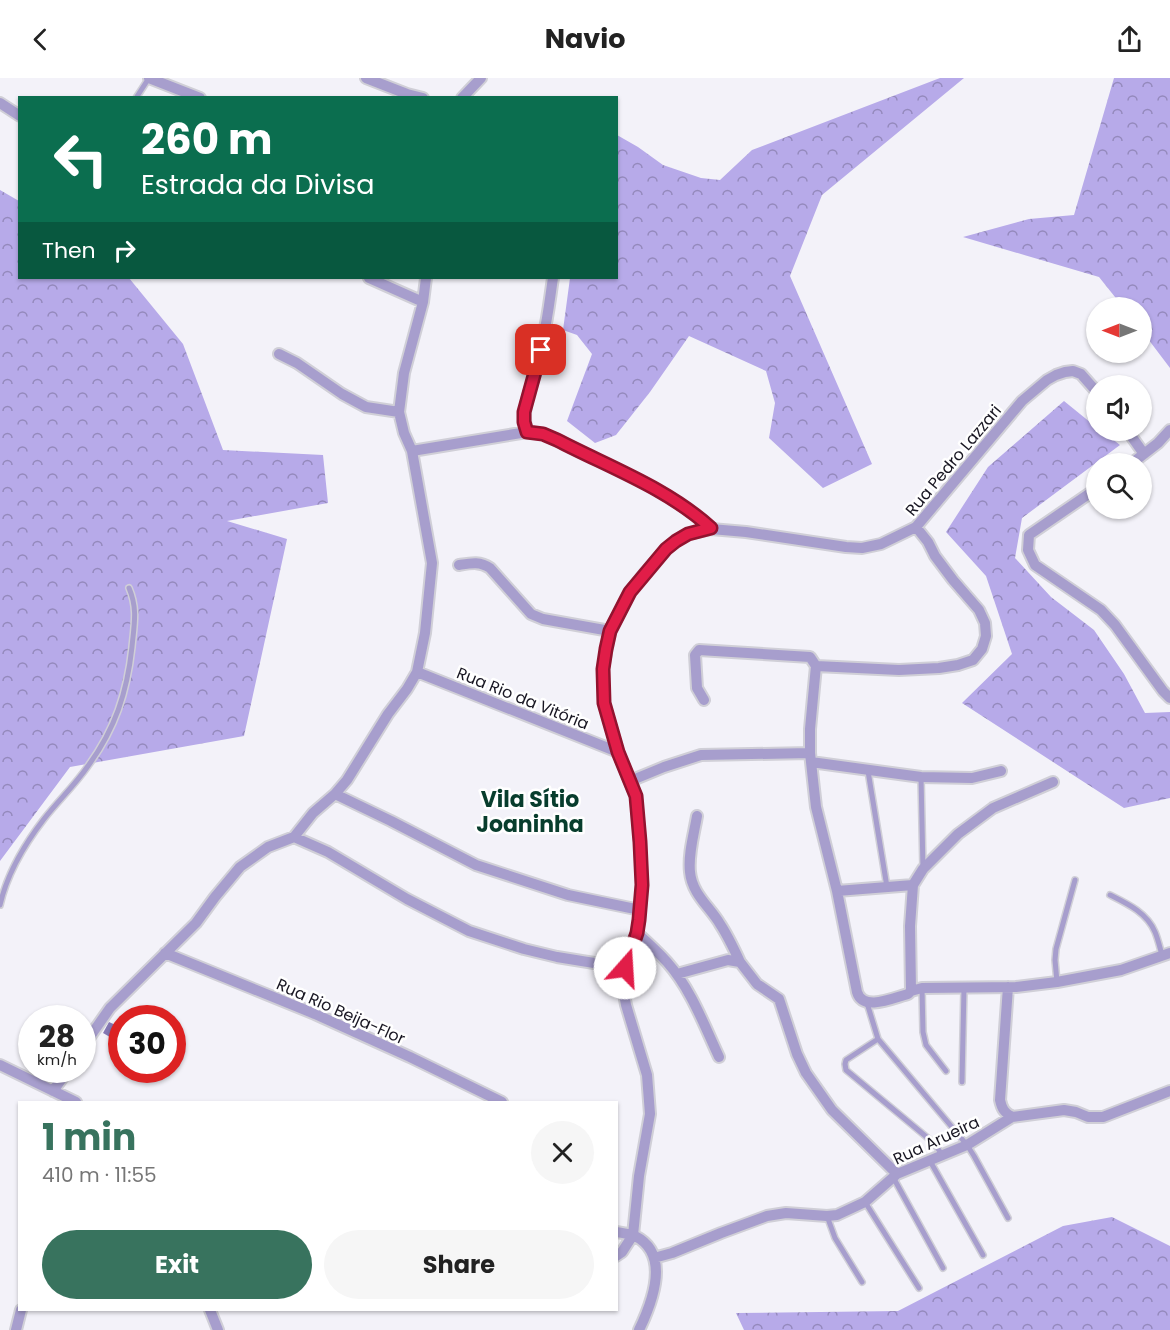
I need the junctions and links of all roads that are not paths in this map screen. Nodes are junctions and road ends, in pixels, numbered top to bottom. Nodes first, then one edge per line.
1 (149, 78) edge
2 (366, 78) edge
3 (480, 78) edge
4 (137, 96) edge
5 (195, 96) edge
6 (415, 96) edge
7 (464, 96) edge
8 (0, 103) edge
9 (18, 115) edge
10 (371, 279) edge
11 (426, 279) edge
12 (553, 279) edge
13 (423, 302) junction
14 (279, 354) dead end
15 (1086, 380) edge
16 (399, 412) junction
17 (1170, 430) edge
18 (527, 432) junction
19 (1135, 441) edge
20 (412, 451) junction
21 (1144, 453) joint
22 (1086, 496) edge
23 (916, 527) junction
24 (711, 528) junction
25 (459, 565) dead end
26 (129, 588) dead end
27 (610, 631) junction
28 (816, 666) junction
29 (417, 672) junction
30 (1170, 698) edge
31 (704, 700) dead end
32 (618, 752) junction
33 (810, 757) junction
34 (868, 769) junction
35 (1000, 771) dead end
36 (921, 777) junction
37 (630, 781) junction
38 (1053, 782) dead end
39 (335, 794) junction
40 (697, 816) dead end
41 (294, 837) junction
42 (923, 869) junction
43 (1074, 880) dead end
44 (913, 885) junction
45 (886, 888) junction
46 (837, 891) junction
47 (1110, 895) dead end
48 (0, 905) edge
49 (640, 910) junction
50 (637, 933) junction
51 (165, 953) junction
52 (1166, 954) edge
53 (740, 962) junction
54 (625, 968) junction
55 (677, 974) junction
56 (1057, 982) junction
57 (964, 987) junction
58 (1008, 987) junction
59 (917, 989) junction
60 (867, 1003) junction
61 (96, 1028) edge
62 (878, 1039) junction
63 (719, 1057) dead end
64 (0, 1065) edge
65 (946, 1071) dead end
66 (962, 1082) dead end
67 (59, 1083) edge
68 (53, 1091) junction
69 (1170, 1091) edge
70 (481, 1098) edge
71 (74, 1101) edge
72 (497, 1101) edge
73 (1012, 1117) junction
74 (967, 1145) junction
75 (943, 1156) junction
76 (930, 1161) junction
77 (895, 1175) junction
78 (865, 1202) junction
79 (827, 1216) junction
80 (1008, 1218) dead end
81 (618, 1232) edge
82 (633, 1235) junction
83 (618, 1255) edge
84 (983, 1255) dead end
85 (654, 1258) junction
86 (943, 1268) dead end
87 (862, 1282) dead end
88 (919, 1288) dead end
89 (21, 1311) edge
90 (210, 1311) edge
91 (16, 1330) edge
92 (218, 1330) edge
93 (639, 1330) edge

1 - 4 lane
1 - 5 street
2 - 6 street
3 - 7 street
8 - 9 street
10 - 13 street
11 - 13 street
12 - 18 street
13 - 16 street
14 - 16 street
15 - 23 street, Rua Pedro Lazzari
16 - 20 street
17 - 21 street
18 - 20 street
18 - 24 street
19 - 21 street
20 - 29 street
22 - 30 street
23 - 24 street, Rua Pedro Lazzari
23 - 28 street
24 - 27 street
25 - 27 street
26 - 48 lane
27 - 32 street
28 - 31 street
28 - 33 street
29 - 32 street, Rua Rio da Vitória
29 - 39 street
32 - 37 street
33 - 34 street
33 - 37 street
33 - 46 street
34 - 36 street
34 - 45 lane
35 - 36 street
36 - 42 lane
37 - 49 street
38 - 42 street
39 - 41 street
39 - 49 street
40 - 53 street
41 - 51 street
41 - 54 street
42 - 44 street
43 - 56 lane
44 - 45 street
44 - 59 street
45 - 46 street
46 - 60 street
47 - 52 lane
49 - 50 street
50 - 54 street
50 - 55 street
51 - 61 street
51 - 70 street, Rua Rio Beija-Flor
52 - 56 street
53 - 55 street
53 - 77 street
54 - 82 street
55 - 63 street
56 - 58 street
57 - 58 street
57 - 59 street
57 - 66 lane
58 - 73 street
59 - 60 street
59 - 65 lane
60 - 62 lane
62 - 74 lane
62 - 75 lane
64 - 68 street
67 - 68 street
68 - 71 street
69 - 73 street, Rua Arueira
70 - 72 street, Rua Rio Beija-Flor
73 - 74 street, Rua Arueira
74 - 75 street, Rua Arueira
74 - 80 lane
75 - 76 street, Rua Arueira
76 - 77 street, Rua Arueira
76 - 84 lane
77 - 78 street, Rua Arueira
77 - 86 lane
78 - 79 street, Rua Arueira
78 - 88 lane
79 - 85 street, Rua Arueira
79 - 87 lane
81 - 82 street
82 - 83 street
82 - 85 street
85 - 93 street
89 - 91 street
90 - 92 street

